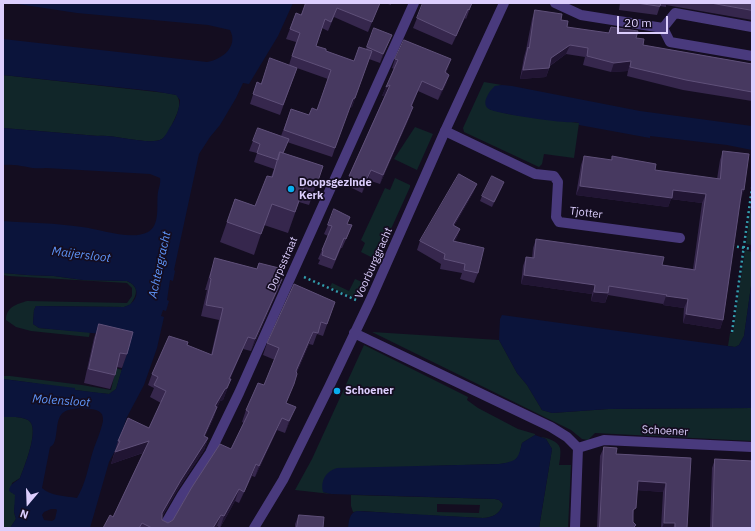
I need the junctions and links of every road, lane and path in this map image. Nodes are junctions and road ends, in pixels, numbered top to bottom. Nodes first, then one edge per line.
1 (414, 3) edge
2 (504, 3) edge
3 (555, 3) edge
4 (752, 27) edge
5 (663, 28) junction
6 (752, 56) edge
7 (445, 131) junction
8 (752, 188) edge
9 (680, 238) dead end
10 (730, 245) edge
11 (744, 247) junction
12 (752, 249) edge
13 (293, 272) junction
14 (370, 301) junction
15 (732, 332) dead end
16 (354, 333) junction
17 (752, 447) edge
18 (578, 448) junction
19 (164, 528) edge
20 (254, 528) edge
21 (575, 528) edge

1 - 13 street, Dorpsstraat
2 - 7 street, Voorburggracht
3 - 5 street
4 - 5 street
5 - 6 street
7 - 9 street, Tjotter
7 - 14 street, Voorburggracht
8 - 11 path
10 - 11 path
11 - 12 path
11 - 15 path
13 - 14 path
13 - 19 street, Dorpsstraat
14 - 16 street, Voorburggracht
16 - 18 street
16 - 20 street, Voorburggracht
17 - 18 street, Schoener
18 - 21 street

